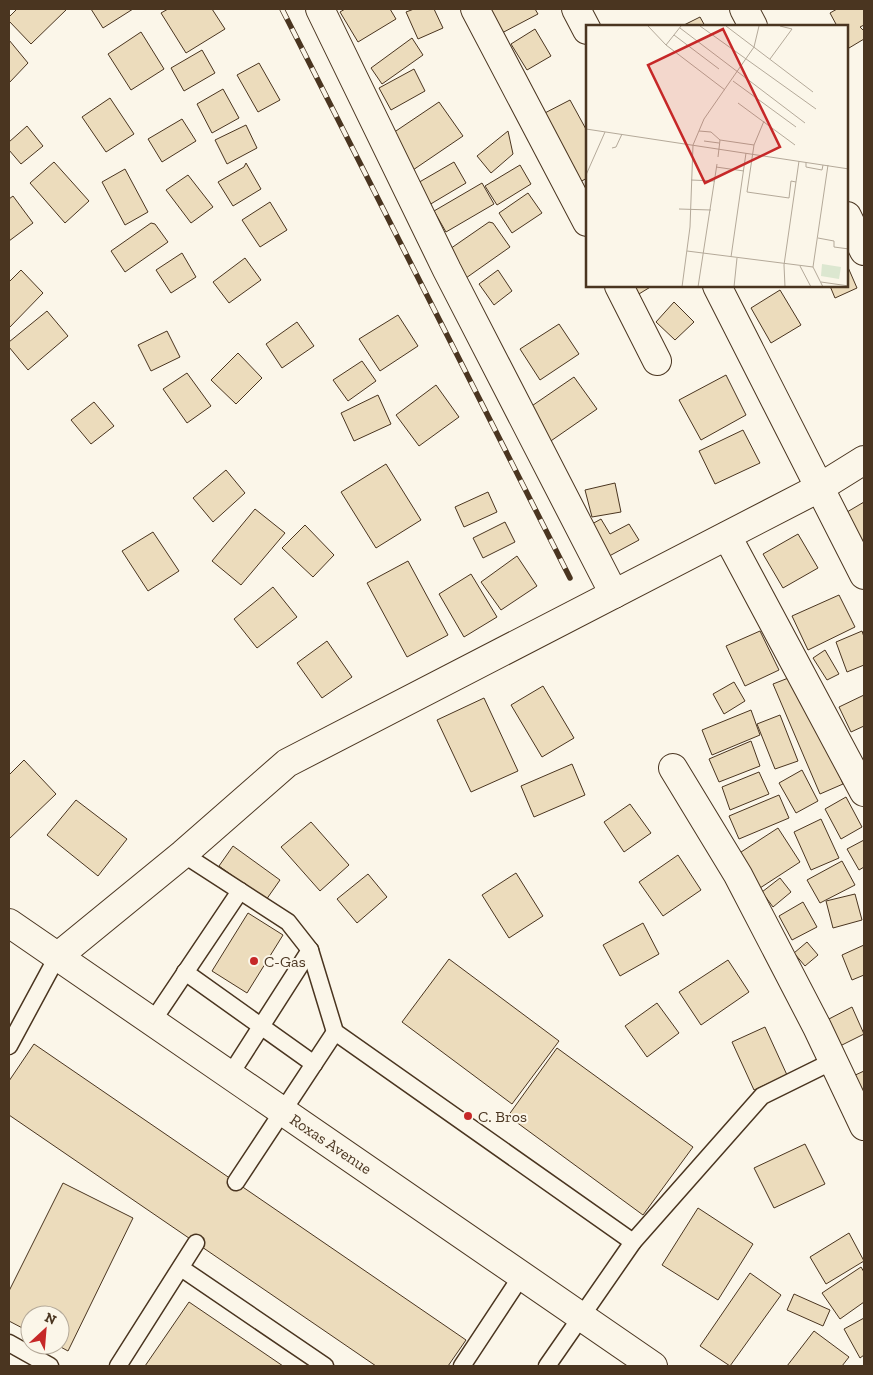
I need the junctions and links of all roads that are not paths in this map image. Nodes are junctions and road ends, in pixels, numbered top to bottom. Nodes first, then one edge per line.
1 (320, 9) edge
2 (475, 9) edge
3 (576, 9) edge
4 (744, 9) edge
5 (752, 25) edge
6 (586, 28) edge
7 (848, 218) edge
8 (586, 220) edge
9 (864, 251) edge
10 (621, 288) edge
11 (718, 288) edge
12 (657, 361) dead end
13 (864, 460) edge
14 (819, 488) junction
15 (727, 536) junction
16 (864, 575) edge
17 (614, 594) junction
18 (673, 768) dead end
19 (864, 792) edge
20 (183, 854) junction
21 (240, 891) junction
22 (9, 923) edge
23 (310, 950) junction
24 (57, 957) junction
25 (185, 972) junction
26 (152, 1022) junction
27 (261, 1026) junction
28 (335, 1032) junction
29 (9, 1046) edge
30 (833, 1061) junction
31 (314, 1064) junction
32 (230, 1075) junction
33 (283, 1111) junction
34 (864, 1126) edge
35 (236, 1182) dead end
36 (633, 1242) junction
37 (196, 1244) dead end
38 (181, 1268) junction
39 (522, 1276) junction
40 (582, 1316) junction
41 (9, 1343) edge
42 (50, 1366) edge
43 (118, 1366) edge
44 (325, 1366) edge
45 (462, 1366) edge
46 (547, 1366) edge
47 (653, 1366) edge

1 - 17 main road
2 - 8 main road
3 - 6 main road
4 - 5 main road
7 - 9 main road
10 - 12 main road
11 - 14 main road
13 - 14 main road
14 - 15 main road
14 - 16 main road
15 - 17 main road
15 - 19 main road
17 - 20 main road
18 - 30 main road
20 - 21 lane
20 - 24 main road
21 - 23 lane
21 - 25 lane
22 - 24 main road, Roxas Avenue
23 - 27 lane
23 - 28 lane
24 - 26 main road, Roxas Avenue
24 - 29 lane
25 - 26 lane
25 - 27 lane
26 - 32 main road, Roxas Avenue
27 - 31 lane
27 - 32 lane
28 - 31 lane
28 - 36 lane
30 - 34 main road
30 - 36 lane
31 - 33 lane
32 - 33 main road, Roxas Avenue
33 - 35 lane
33 - 39 main road, Roxas Avenue
36 - 40 lane
37 - 38 lane
38 - 43 lane
38 - 44 lane
39 - 40 main road, Roxas Avenue
39 - 45 lane
40 - 46 lane
40 - 47 main road, Roxas Avenue
41 - 42 lane

